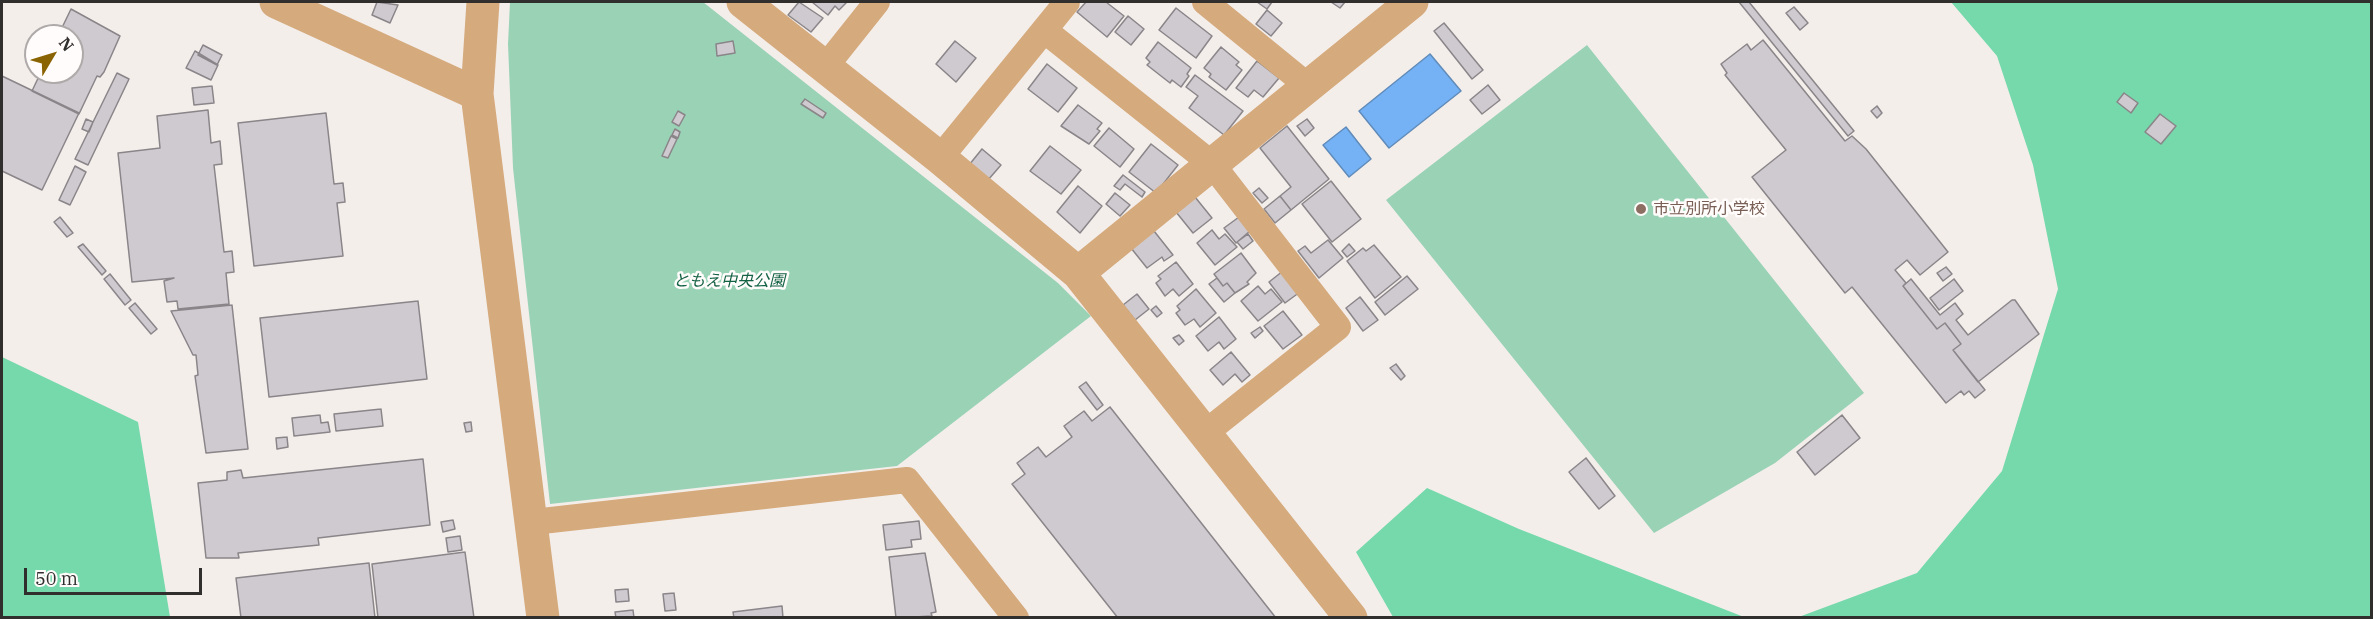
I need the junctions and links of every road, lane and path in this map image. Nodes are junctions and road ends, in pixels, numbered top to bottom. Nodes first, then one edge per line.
1 (276, 2) edge
2 (483, 2) edge
3 (743, 2) edge
4 (877, 2) edge
5 (1067, 2) edge
6 (1205, 2) edge
7 (1404, 4) edge
8 (1044, 30) junction
9 (826, 66) junction
10 (1308, 86) junction
11 (477, 94) junction
12 (940, 158) junction
13 (1212, 164) junction
14 (1078, 273) junction
15 (1205, 433) junction
16 (533, 522) junction
17 (543, 618) edge
18 (1016, 618) edge
19 (1351, 618) edge

1 - 11 street
2 - 11 street
3 - 9 street
4 - 9 street
5 - 8 street
6 - 10 street
7 - 10 street
8 - 12 street
8 - 13 street
9 - 12 street
10 - 13 street
11 - 16 street
12 - 14 street
13 - 14 street
13 - 15 street
14 - 15 street
15 - 19 street
16 - 17 street
16 - 18 street

